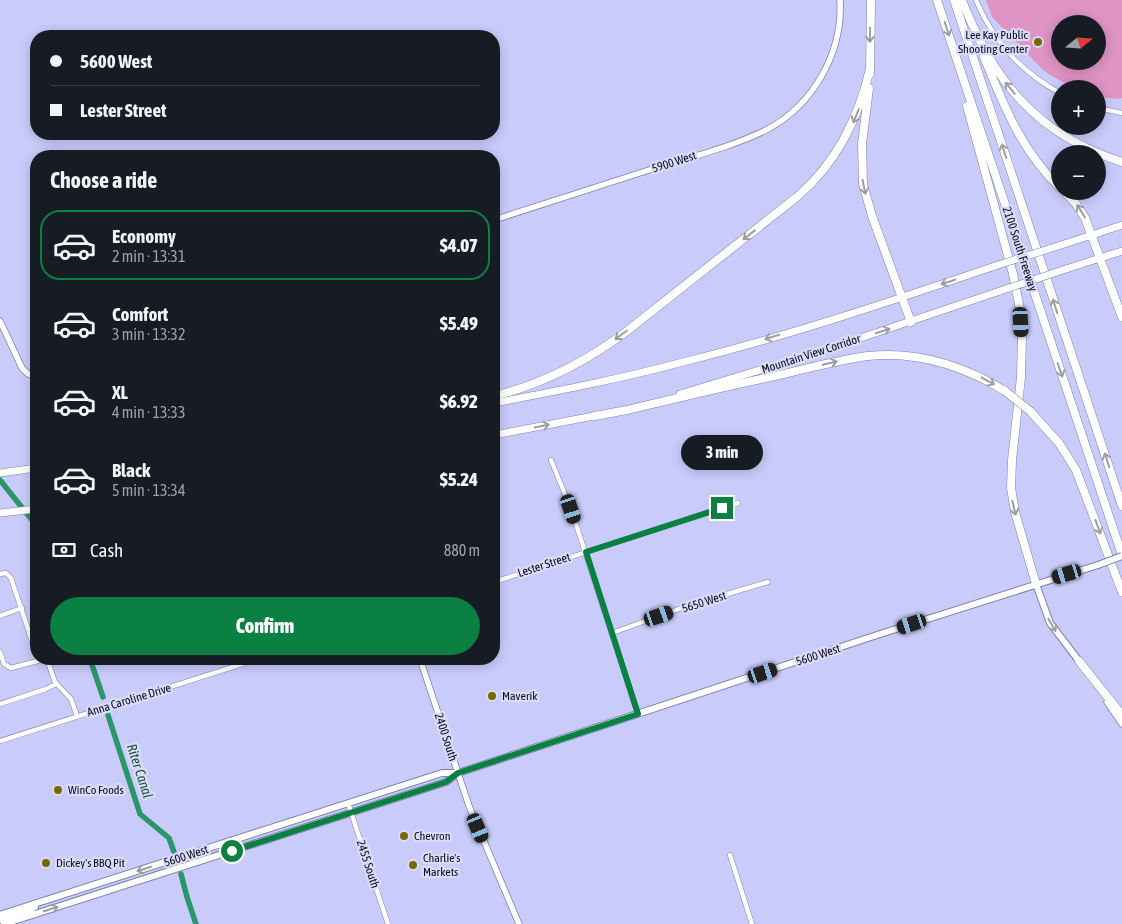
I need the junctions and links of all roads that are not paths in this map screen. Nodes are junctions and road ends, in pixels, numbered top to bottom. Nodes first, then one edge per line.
1 (840, 0) edge
2 (871, 0) edge
3 (937, 0) edge
4 (954, 0) edge
5 (962, 0) edge
6 (976, 0) edge
7 (969, 17) junction
8 (956, 58) junction
9 (870, 69) junction
10 (1051, 87) edge
11 (1106, 109) edge
12 (1122, 112) edge
13 (1122, 162) edge
14 (1051, 179) edge
15 (1072, 200) edge
16 (500, 218) edge
17 (1122, 225) edge
18 (1092, 235) junction
19 (1122, 251) edge
20 (1100, 258) junction
21 (902, 297) junction
22 (1122, 317) edge
23 (0, 321) edge
24 (911, 322) junction
25 (30, 374) edge
26 (500, 394) edge
27 (500, 402) edge
28 (595, 416) junction
29 (500, 434) edge
30 (550, 460) dead end
31 (30, 469) edge
32 (0, 473) edge
33 (738, 503) dead end
34 (1122, 506) edge
35 (30, 510) edge
36 (3, 513) edge
37 (586, 552) junction
38 (1122, 556) edge
39 (0, 574) edge
40 (500, 580) edge
41 (768, 582) dead end
42 (1036, 584) junction
43 (1122, 592) edge
44 (22, 608) junction
45 (0, 616) edge
46 (612, 633) junction
47 (30, 634) edge
48 (0, 652) edge
49 (1079, 661) junction
50 (30, 662) edge
51 (48, 665) edge
52 (239, 665) edge
53 (422, 665) edge
54 (56, 684) junction
55 (0, 704) edge
56 (638, 714) junction
57 (1122, 715) edge
58 (77, 716) junction
59 (1122, 724) edge
60 (0, 741) edge
61 (458, 773) junction
62 (348, 803) junction
63 (351, 812) junction
64 (730, 855) dead end
65 (39, 903) junction
66 (0, 915) edge
67 (0, 920) edge
68 (4, 924) edge
69 (388, 924) edge
70 (520, 924) edge
71 (752, 924) edge

1 - 16 street, 5900 West
2 -> 9 highway
3 -> 8 highway, 2100 South Freeway
34 -> 4 highway, 2100 South Freeway
5 - 7 highway
6 - 10 street
13 -> 7 highway
7 - 14 highway
8 -> 38 highway, 2100 South Freeway
8 -> 42 highway
9 -> 21 highway
9 -> 26 highway
11 - 12 street
18 -> 15 highway
17 - 18 main road
18 - 20 highway
18 -> 21 main road, bridge
19 - 20 main road, Mountain View Corridor
20 - 22 highway
20 - 24 main road, Mountain View Corridor, bridge
21 - 24 highway
21 -> 27 main road
23 - 25 street
28 -> 24 main road, Mountain View Corridor
29 -> 28 main road, Mountain View Corridor
28 -> 43 highway, bridge
30 - 37 street
31 - 32 main road
33 - 37 street, Lester Street
35 - 36 main road
37 - 40 street, Lester Street
37 - 46 street
38 - 42 main road, 5600 West, bridge
39 - 44 street
41 - 46 street, 5650 West
42 -> 49 main road
42 - 56 main road, 5600 West
44 - 45 street
44 - 47 street
46 - 56 street
48 - 50 street
49 - 57 highway
49 - 59 street
51 - 54 street
52 - 58 street, Anna Caroline Drive
53 - 61 street, 2400 South
54 - 55 street
54 - 58 street
56 - 61 main road, 5600 West
58 - 60 street, Anna Caroline Drive
61 - 62 main road, 5600 West
61 - 63 main road, 5600 West
61 - 70 street, 2400 South
62 - 63 street, 2455 South
62 -> 65 main road, 5600 West
68 -> 63 main road, 5600 West
63 - 69 street, 2455 South
64 - 71 street
65 - 66 main road, 5600 West
65 - 67 main road

